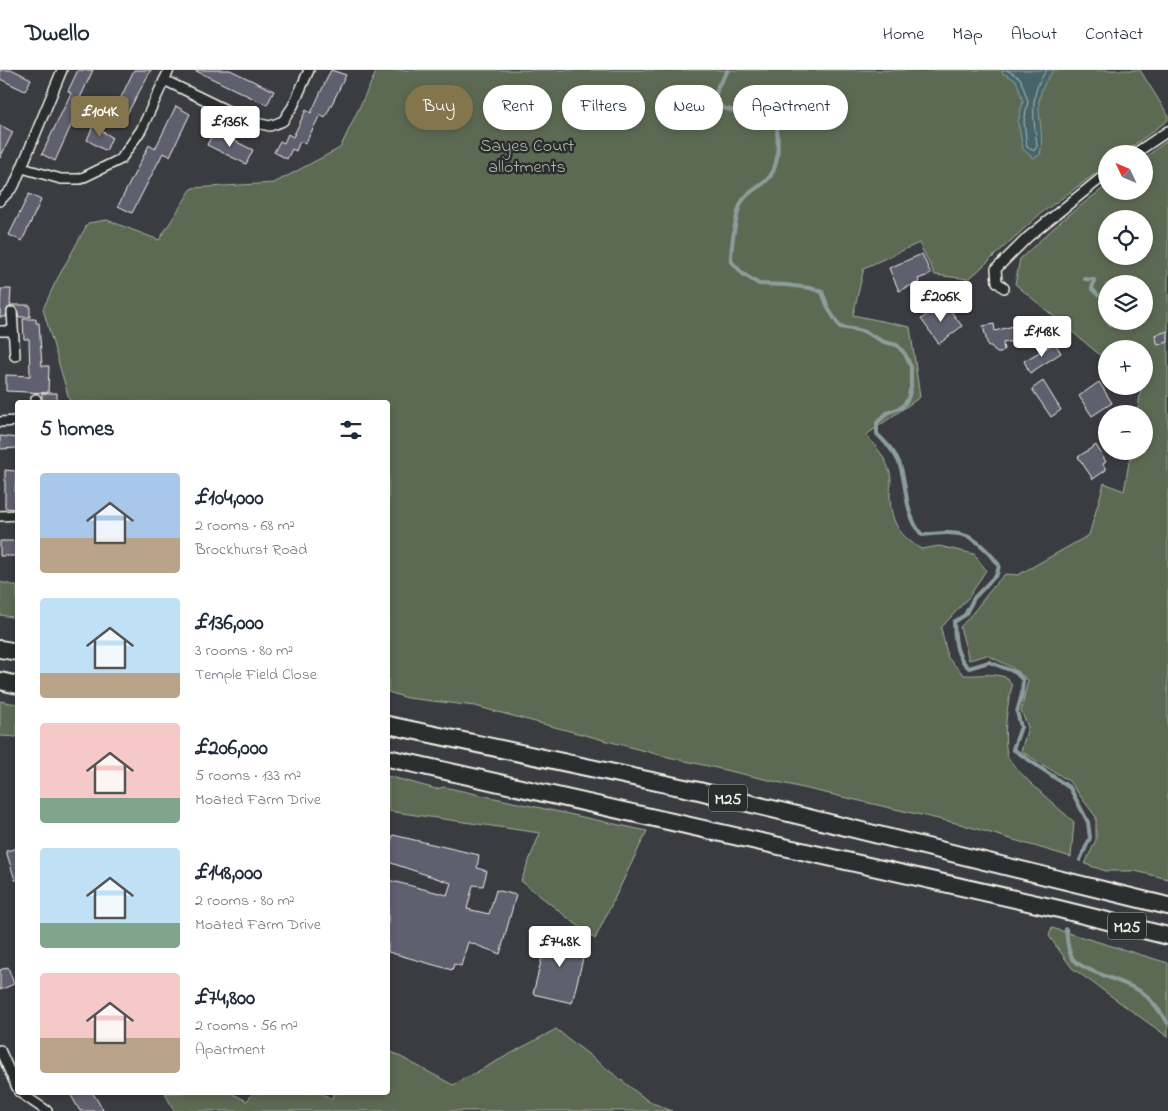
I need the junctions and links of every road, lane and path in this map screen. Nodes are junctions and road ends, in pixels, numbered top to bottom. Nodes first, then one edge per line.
1 (62, 70) edge
2 (169, 70) edge
3 (309, 70) edge
4 (164, 80) junction
5 (1168, 131) edge
6 (1147, 145) edge
7 (22, 168) junction
8 (1098, 180) edge
9 (0, 201) edge
10 (1004, 288) dead end
11 (12, 312) dead end
12 (0, 331) edge
13 (13, 331) junction
14 (15, 356) dead end
15 (15, 421) edge
16 (0, 422) edge
17 (15, 515) edge
18 (0, 516) edge
19 (0, 649) edge
20 (15, 652) edge
21 (0, 681) edge
22 (15, 684) edge
23 (390, 725) edge
24 (390, 758) edge
25 (1168, 906) edge
26 (1168, 936) edge
27 (0, 1050) edge
28 (15, 1085) edge
29 (23, 1095) edge
30 (47, 1111) edge

1 - 7 street
2 - 4 street
3 - 4 street
4 - 7 street
5 - 6 street
7 - 9 street
8 - 10 street
11 - 13 street
12 - 13 street
13 - 14 street
15 - 16 street
17 - 18 street
19 - 20 highway
21 - 22 highway
23 - 25 highway, M25
24 - 26 highway, M25
27 - 28 street
29 - 30 street

